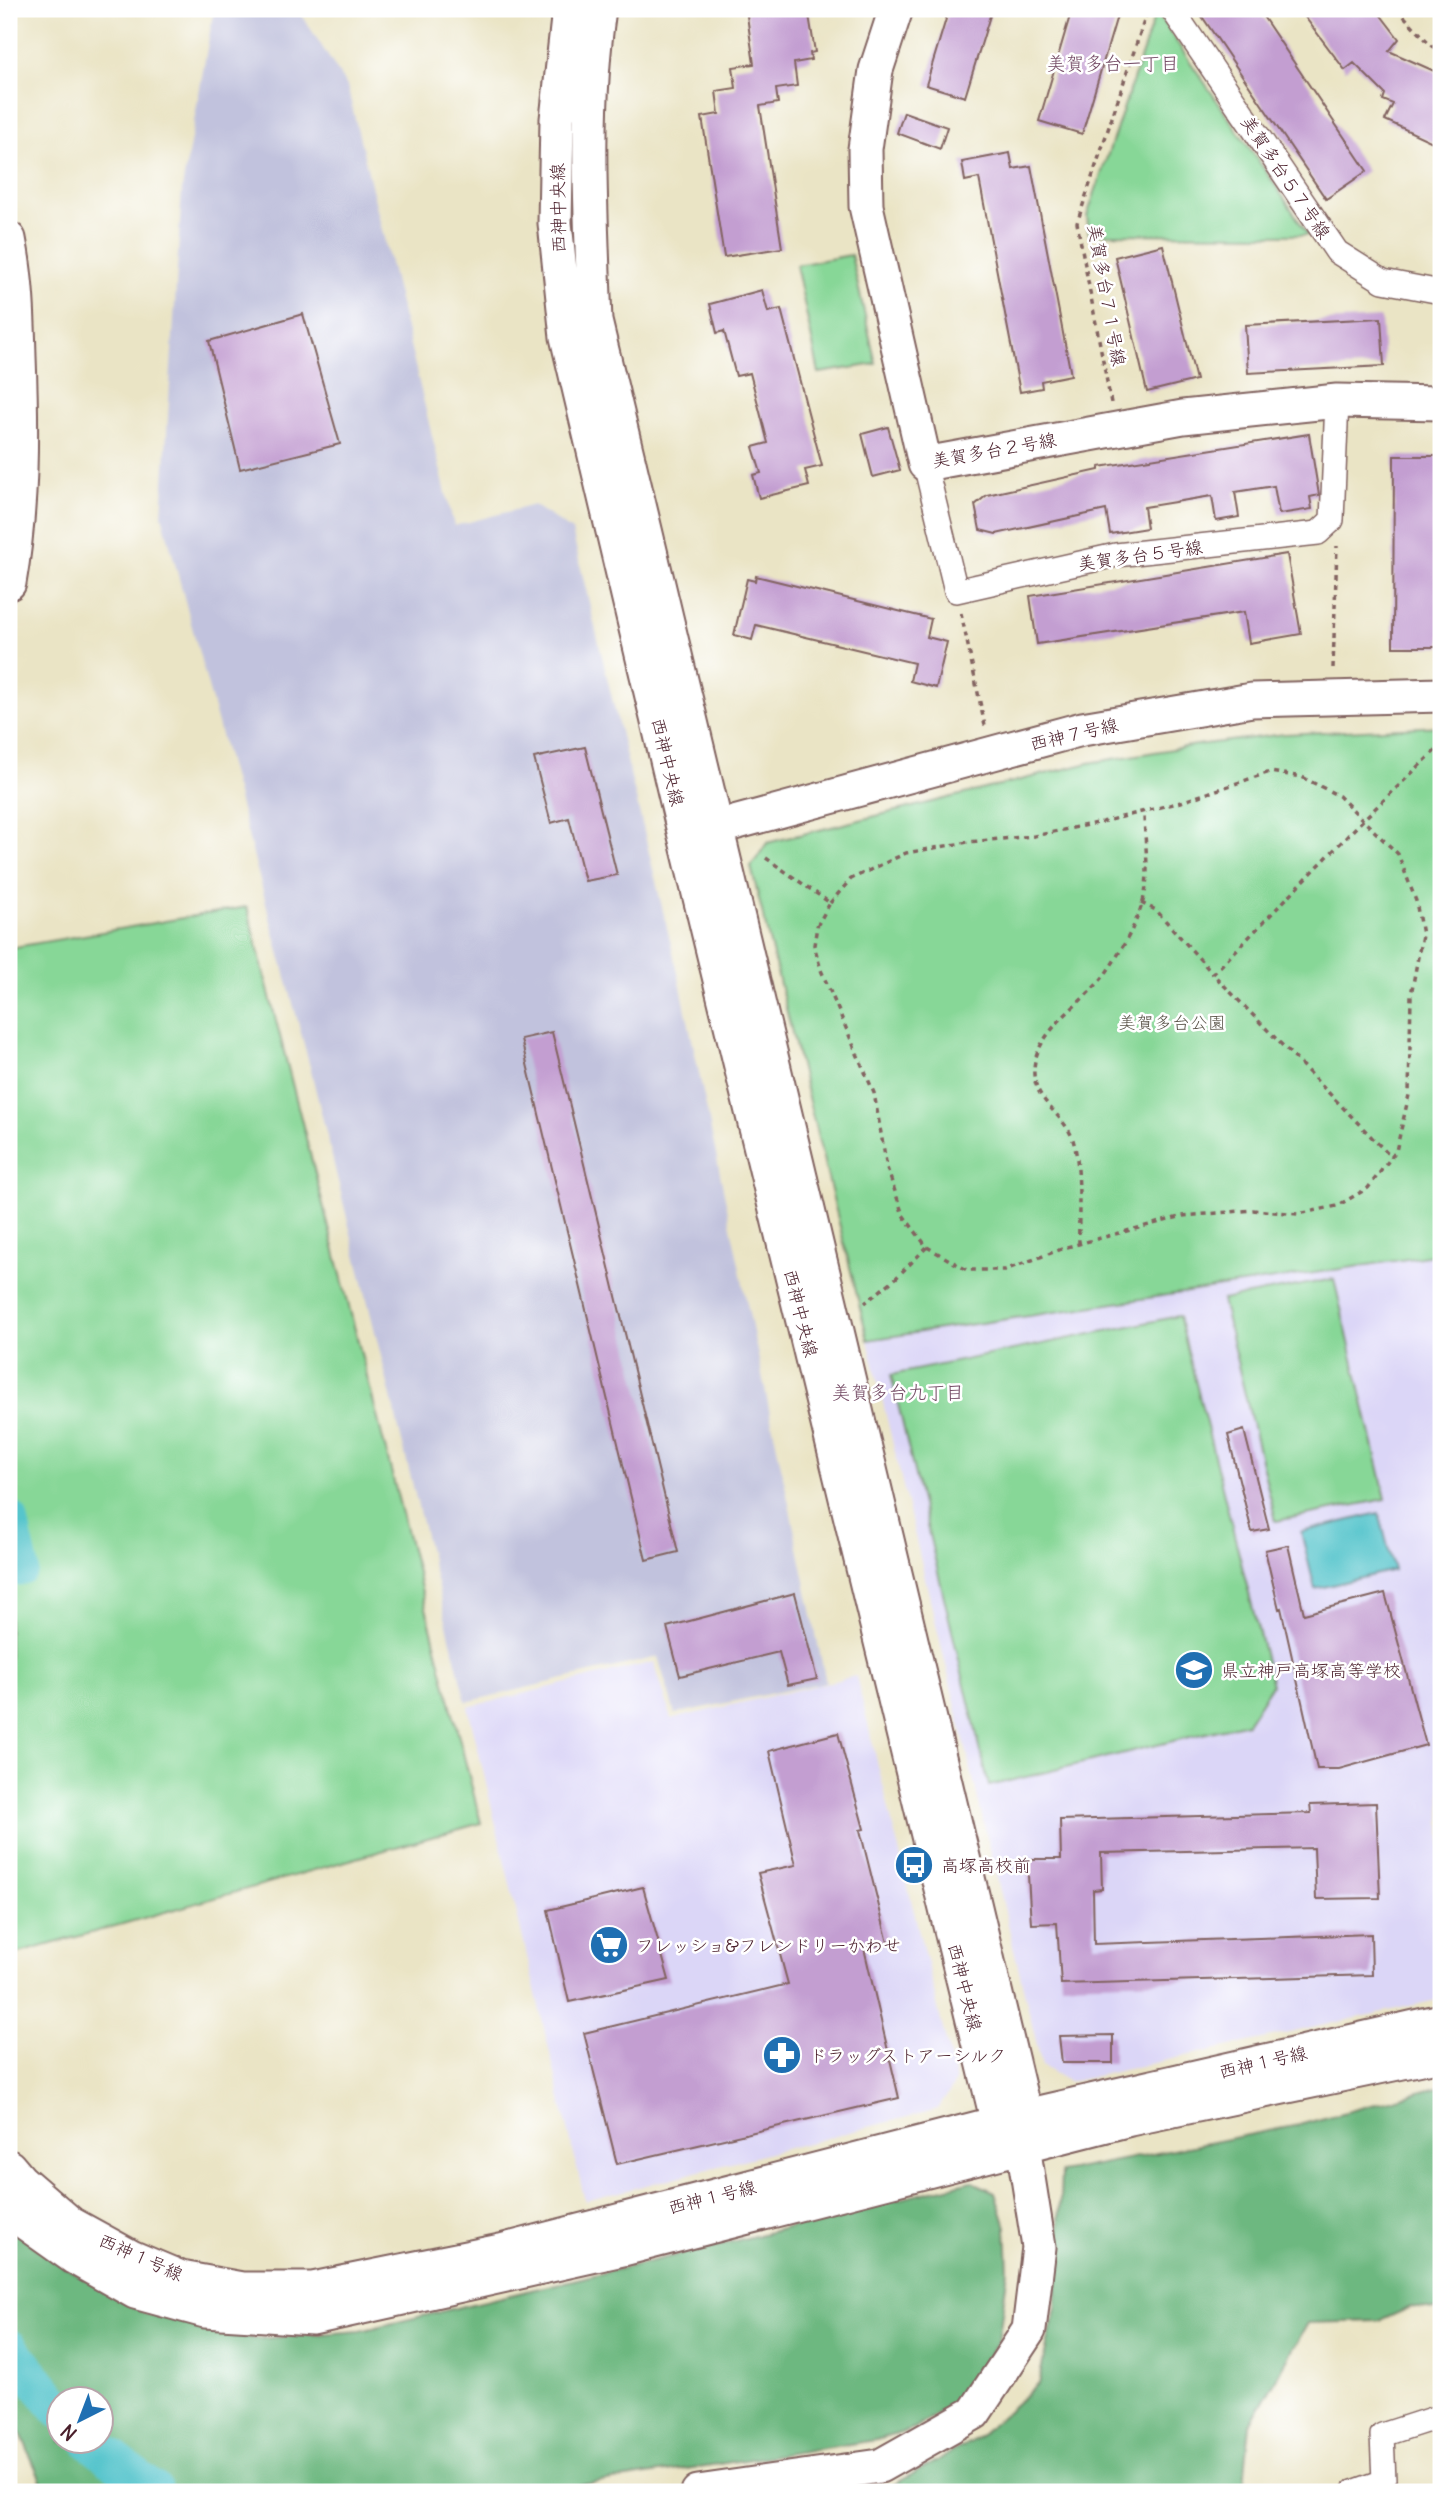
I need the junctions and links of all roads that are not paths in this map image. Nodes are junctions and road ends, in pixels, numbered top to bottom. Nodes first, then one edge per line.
1 (569, 9) edge
2 (599, 9) edge
3 (896, 9) edge
4 (1172, 9) edge
5 (9, 239) edge
6 (1441, 292) edge
7 (1337, 401) junction
8 (1441, 403) edge
9 (925, 464) junction
10 (9, 583) edge
11 (1441, 695) edge
12 (701, 832) junction
13 (1441, 2021) edge
14 (1441, 2054) edge
15 (1015, 2128) junction
16 (9, 2166) edge
17 (9, 2208) edge
18 (1441, 2416) edge
19 (698, 2492) edge
20 (1353, 2492) edge

1 - 12 street, 西神中央線
2 - 12 street, 西神中央線
3 - 9 street, 美賀多台２号線
4 - 6 street, 美賀多台５７号線
5 - 10 street
7 - 8 street, 美賀多台２号線
7 - 9 street, 美賀多台２号線
7 - 9 street, 美賀多台５号線
11 - 12 street, 西神７号線
12 - 15 street, 西神中央線
13 - 15 street, 西神１号線
14 - 15 street, 西神１号線
15 - 16 street, 西神１号線
15 - 17 street, 西神１号線
15 - 19 street, 西神中央線
18 - 20 street

